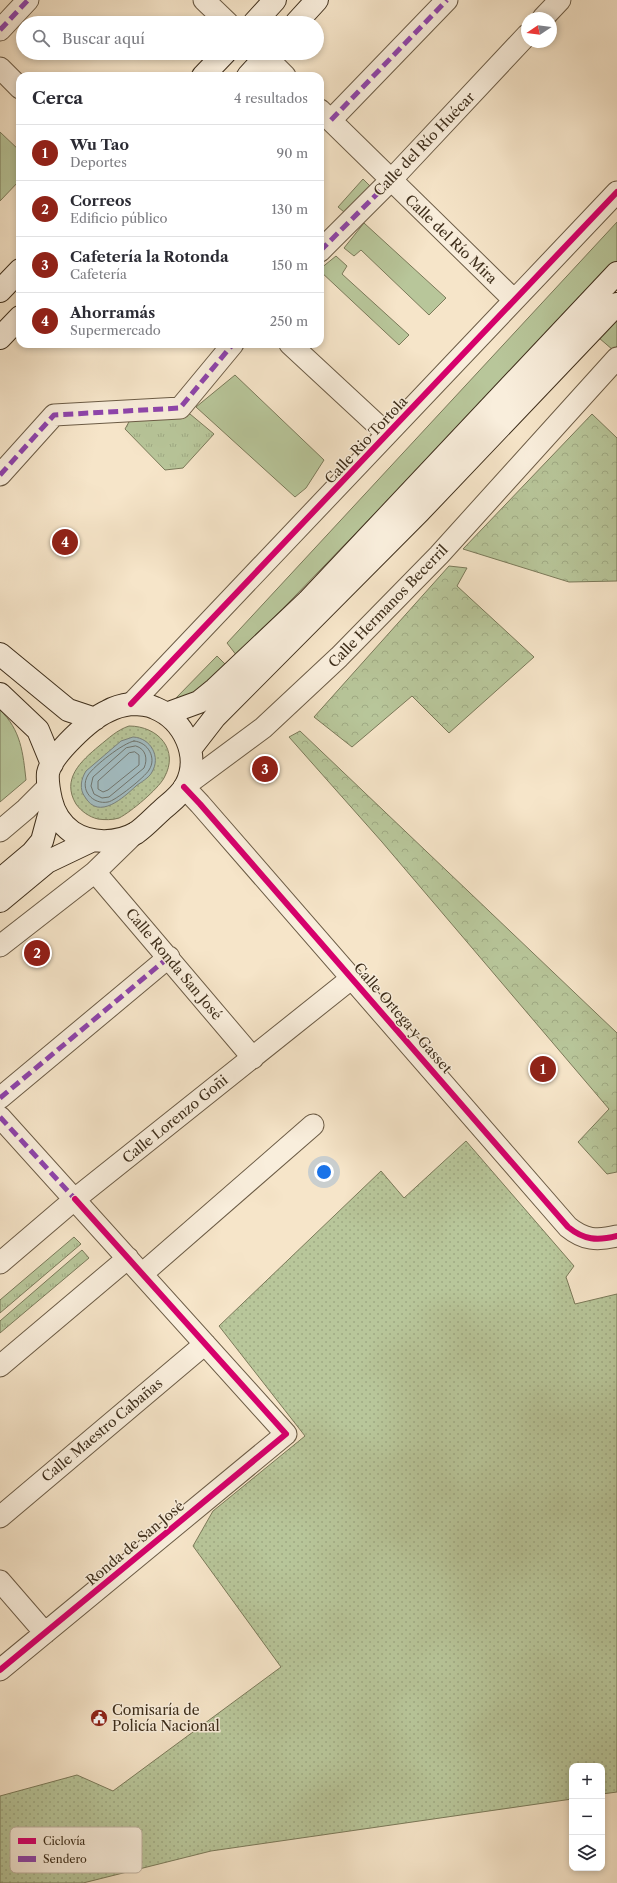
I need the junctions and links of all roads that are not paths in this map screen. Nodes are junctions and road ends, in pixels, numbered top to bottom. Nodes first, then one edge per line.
1 (28, 0) edge
2 (204, 0) edge
3 (275, 0) edge
4 (317, 0) edge
5 (447, 0) edge
6 (560, 0) edge
7 (549, 12) edge
8 (221, 16) edge
9 (260, 16) edge
10 (302, 16) edge
11 (0, 30) edge
12 (521, 41) edge
13 (218, 60) edge
14 (262, 60) edge
15 (271, 60) edge
16 (0, 68) edge
17 (207, 72) edge
18 (252, 72) edge
19 (282, 72) edge
20 (16, 84) edge
21 (325, 115) edge
22 (391, 180) junction
23 (617, 192) edge
24 (324, 247) edge
25 (617, 273) edge
26 (16, 274) edge
27 (0, 291) edge
28 (514, 300) junction
29 (617, 304) edge
30 (16, 321) edge
31 (0, 338) edge
32 (230, 348) edge
33 (294, 348) edge
34 (617, 358) edge
35 (540, 371) junction
36 (387, 434) junction
37 (0, 475) edge
38 (0, 654) edge
39 (0, 694) edge
40 (131, 704) junction
41 (166, 714) junction
42 (95, 719) junction
43 (190, 748) junction
44 (52, 764) junction
45 (185, 786) junction
46 (50, 795) junction
47 (0, 831) edge
48 (135, 833) junction
49 (91, 841) junction
50 (95, 872) junction
51 (0, 880) edge
52 (0, 901) edge
53 (0, 946) edge
54 (169, 957) junction
55 (352, 978) junction
56 (253, 1058) junction
57 (0, 1098) edge
58 (0, 1117) edge
59 (313, 1125) dead end
60 (75, 1200) junction
61 (617, 1236) edge
62 (128, 1258) junction
63 (0, 1263) edge
64 (142, 1274) junction
65 (205, 1344) junction
66 (0, 1366) edge
67 (0, 1517) edge
68 (0, 1581) edge
69 (45, 1633) junction
70 (0, 1670) edge

1 - 11 street
2 - 8 street
3 - 9 main road
4 - 10 main road
5 - 21 street
6 - 7 street
12 - 22 street, Calle del Río Huécar
13 - 17 main road
14 - 18 main road
15 - 19 street
16 - 20 street
21 - 22 street, Calle del Río Mira
22 - 24 street, Calle del Río Huécar
22 - 28 street, Calle del Río Mira
23 - 28 street, Calle Rio Tortola
25 - 35 main road
26 - 27 main road
28 - 36 street, Calle Rio Tortola
29 - 35 main road
30 - 31 main road
32 - 37 street
33 - 36 street
34 - 45 street, Calle Hermanos Becerril
35 - 41 main road
35 - 43 main road
36 - 40 street, Calle Rio Tortola
38 - 42 main road
39 - 44 main road
40 - 41 main road
40 - 42 main road
41 - 43 main road
42 - 44 main road
43 - 45 main road
44 - 46 main road
45 - 48 main road
45 - 55 street, Calle Ortega y Gasset
46 - 47 street
46 - 49 main road
46 - 51 main road
48 - 49 main road
48 - 50 street
49 - 52 main road
50 - 53 street
50 - 54 street, Calle Ronda San José
54 - 56 street, Calle Ronda San José
54 - 57 street
55 - 56 street, Calle Lorenzo Goñi
55 - 61 street, Calle Ortega y Gasset
56 - 60 street, Calle Lorenzo Goñi
58 - 60 street
59 - 64 street
60 - 62 street
60 - 63 street, Calle Lorenzo Goñi
62 - 64 street
62 - 66 street
64 - 65 street
65 - 67 street, Calle Maestro Cabañas
65 - 69 street, Ronda de San José
68 - 69 street
69 - 70 street, Ronda de San José

